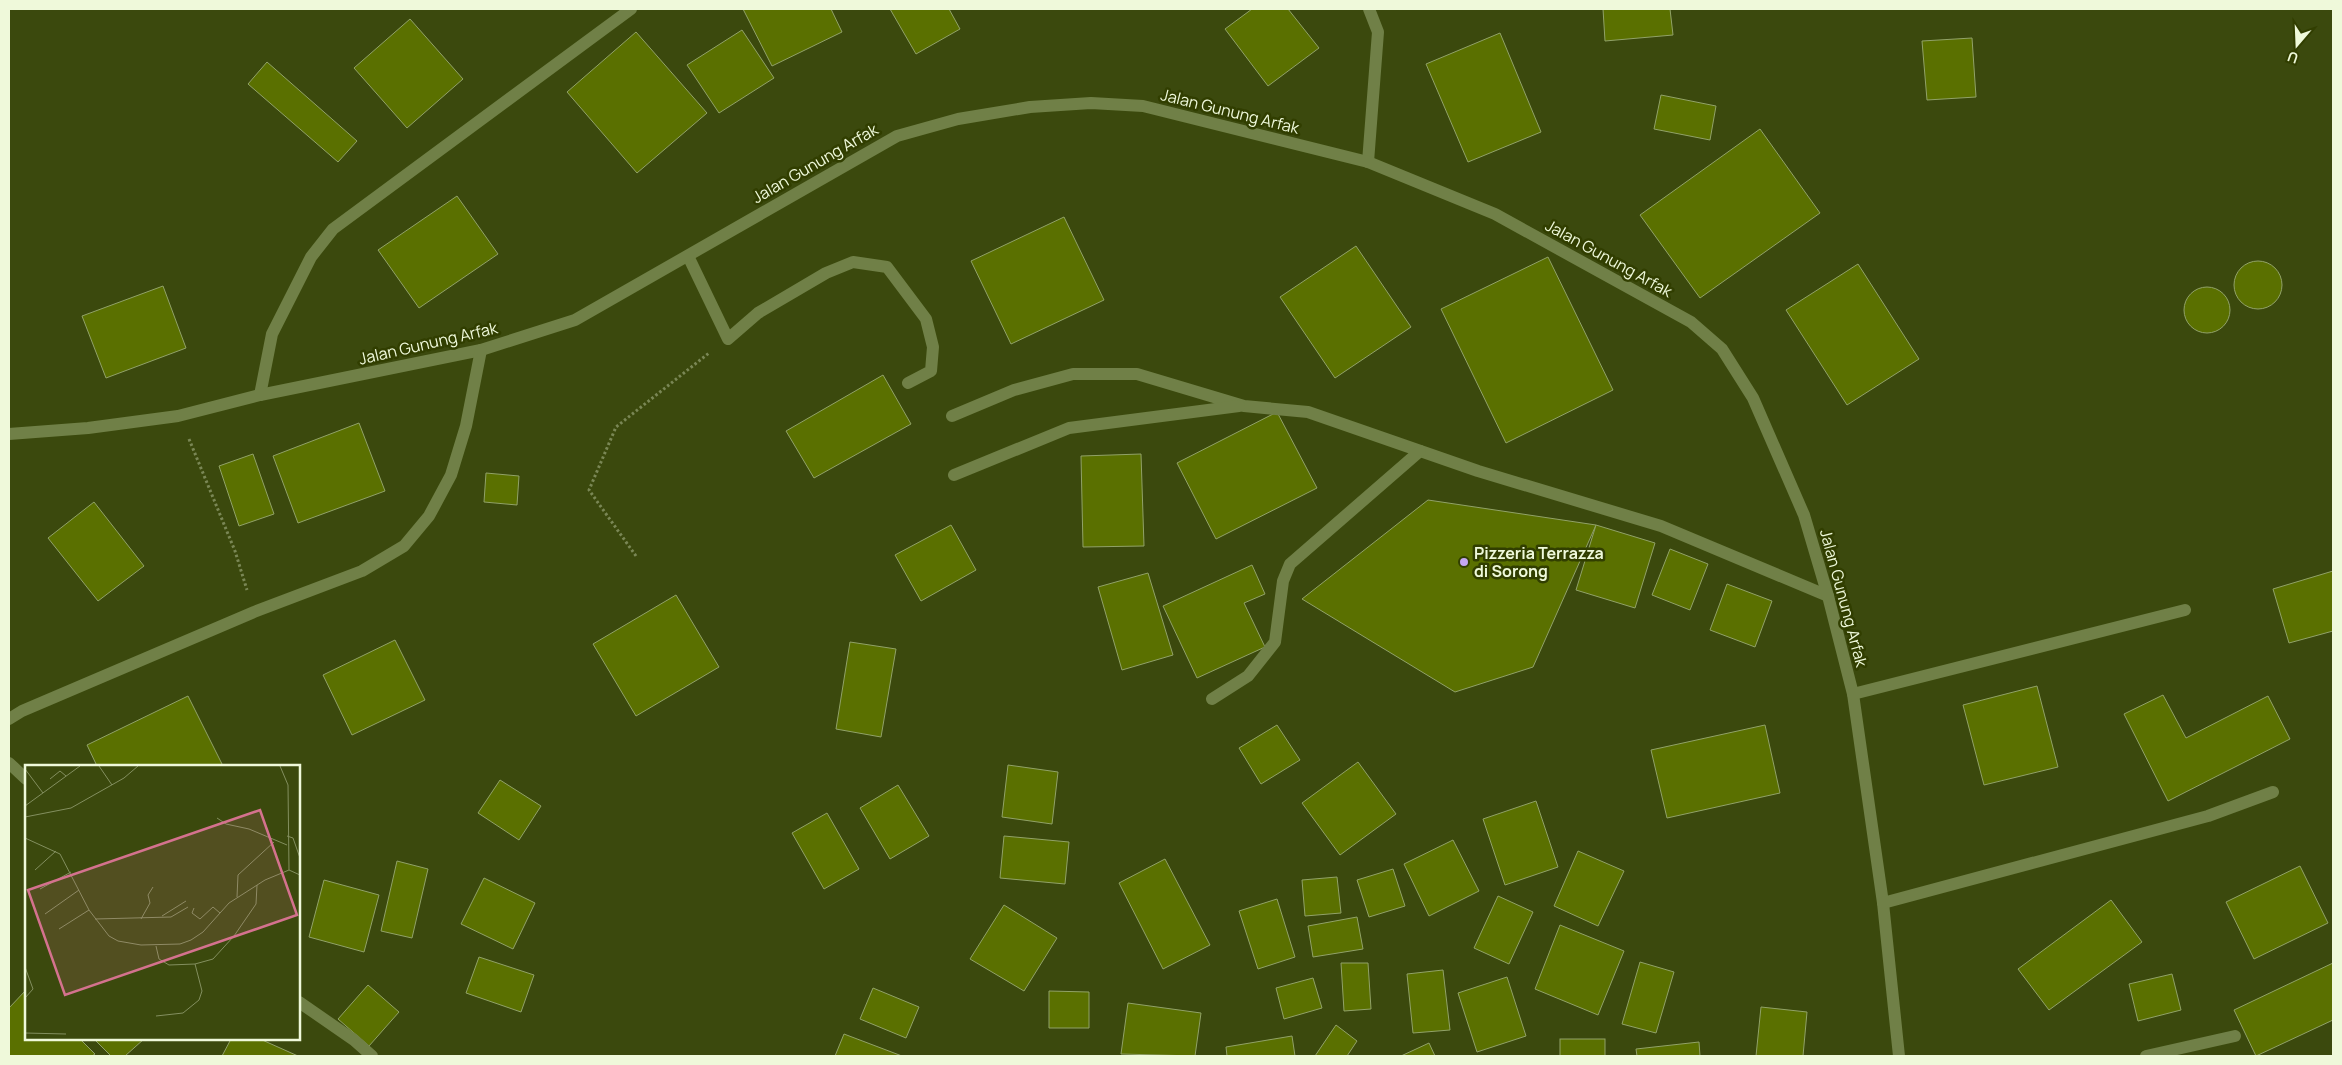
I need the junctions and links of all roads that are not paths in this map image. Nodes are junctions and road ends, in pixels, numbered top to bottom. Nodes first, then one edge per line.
1 (631, 9) edge
2 (1369, 9) edge
3 (1368, 162) junction
4 (688, 256) junction
5 (481, 350) junction
6 (908, 383) dead end
7 (260, 395) junction
8 (1244, 406) junction
9 (952, 416) dead end
10 (9, 434) edge
11 (1420, 452) junction
12 (954, 475) dead end
13 (1828, 596) junction
14 (2185, 610) dead end
15 (1853, 694) junction
16 (1212, 699) dead end
17 (9, 719) edge
18 (9, 764) edge
19 (25, 777) edge
20 (2273, 792) dead end
21 (1884, 903) junction
22 (300, 1003) edge
23 (2235, 1036) dead end
24 (372, 1056) edge
25 (1899, 1056) edge
26 (2146, 1056) edge

1 - 7 street
2 - 3 street
3 - 4 street, Jalan Gunung Arfak
3 - 13 street, Jalan Gunung Arfak
4 - 5 street, Jalan Gunung Arfak
4 - 6 street
5 - 7 street, Jalan Gunung Arfak
5 - 17 street
7 - 10 street, Jalan Gunung Arfak
8 - 9 street
8 - 11 street
8 - 12 street
11 - 13 street
11 - 16 street
13 - 15 street, Jalan Gunung Arfak
14 - 15 street
15 - 21 street, Jalan Gunung Arfak
18 - 19 street
20 - 21 street
21 - 25 street, Jalan Gunung Arfak
22 - 24 street
23 - 26 street

